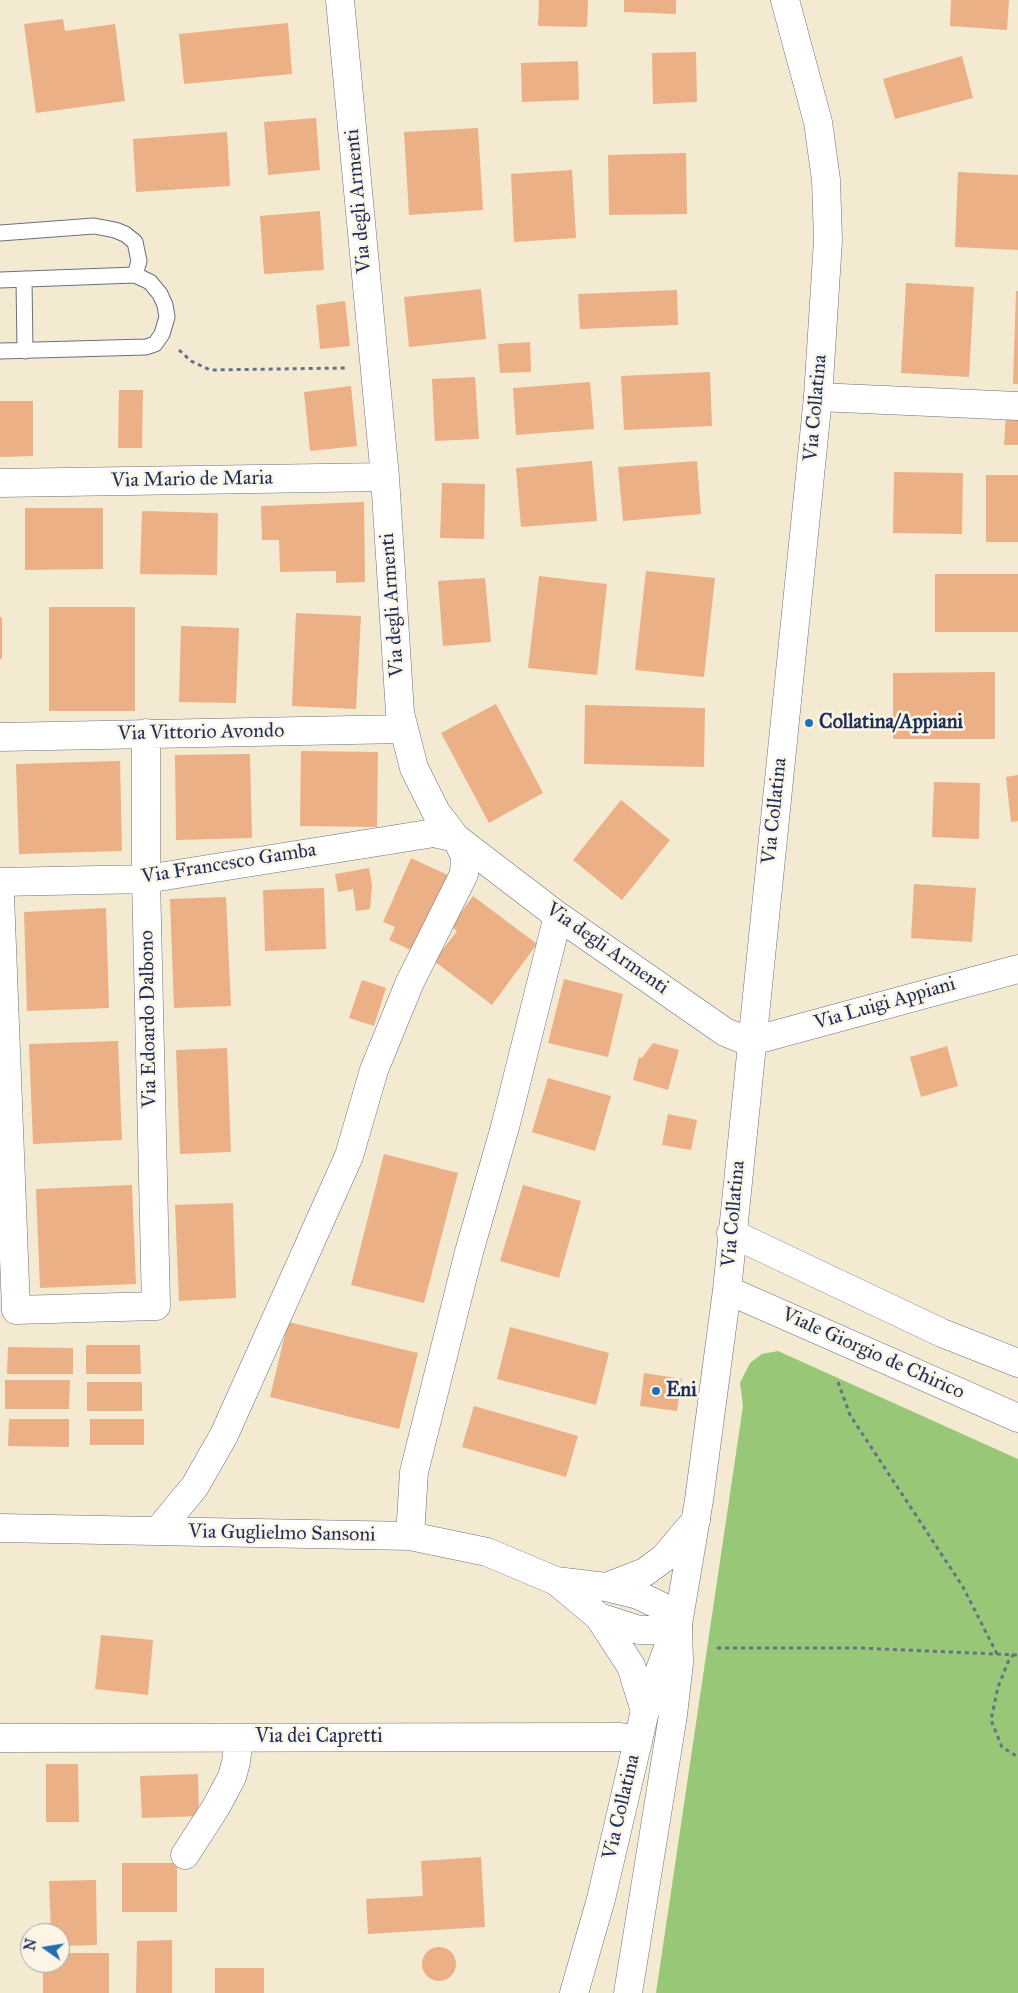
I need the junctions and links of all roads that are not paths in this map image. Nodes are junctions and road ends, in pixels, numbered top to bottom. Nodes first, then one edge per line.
1 (340, 0) edge
2 (784, 0) edge
3 (0, 234) edge
4 (135, 276) junction
5 (24, 279) junction
6 (0, 280) edge
7 (0, 351) edge
8 (25, 351) junction
9 (818, 396) junction
10 (1018, 406) edge
11 (385, 476) junction
12 (0, 482) edge
13 (403, 729) junction
14 (146, 733) junction
15 (0, 737) edge
16 (456, 838) junction
17 (146, 879) junction
18 (0, 882) edge
19 (0, 895) edge
20 (558, 916) junction
21 (1018, 968) edge
22 (752, 1041) junction
23 (731, 1233) junction
24 (727, 1290) junction
25 (1018, 1363) edge
26 (1018, 1418) edge
27 (696, 1520) junction
28 (0, 1528) edge
29 (158, 1531) junction
30 (410, 1536) junction
31 (556, 1582) junction
32 (606, 1587) junction
33 (599, 1617) junction
34 (678, 1624) junction
35 (645, 1710) junction
36 (0, 1738) edge
37 (239, 1738) junction
38 (638, 1740) junction
39 (185, 1855) dead end
40 (574, 1993) edge
41 (628, 1993) edge

1 - 11 street, Via degli Armenti
2 - 9 street, Via Collatina
3 - 4 lane
4 - 5 lane
4 - 8 lane
5 - 6 lane
5 - 8 lane
7 - 8 lane
9 - 10 street
9 - 22 street, Via Collatina
11 - 12 street, Via Mario de Maria
11 - 13 street, Via degli Armenti
13 - 14 street, Via Vittorio Avondo
13 - 16 street, Via degli Armenti
14 - 15 street, Via Vittorio Avondo
14 - 17 street, Via Edoardo Dalbono
16 - 17 street, Via Francesco Gamba
16 - 20 street, Via degli Armenti
16 - 29 street
17 - 18 street, Via Francesco Gamba
17 - 19 street, Via Edoardo Dalbono
20 - 22 street, Via degli Armenti
20 - 30 street
21 - 22 street, Via Luigi Appiani
22 - 23 street, Via Collatina
23 - 24 street, Via Collatina
23 - 25 street
24 - 26 street, Viale Giorgio de Chirico
24 - 27 street, Via Collatina
27 - 32 street
27 - 34 street, Via Collatina
28 - 29 street, Via Guglielmo Sansoni
29 - 30 street, Via Guglielmo Sansoni
30 - 31 street, Via Guglielmo Sansoni
31 - 32 street
31 - 33 street
32 - 34 street
33 - 34 street
33 - 35 street
34 - 35 street, Via Collatina
34 - 41 street, Via Collatina
35 - 38 street, Via Collatina
36 - 37 street, Via dei Capretti
37 - 38 street, Via dei Capretti
37 - 39 street
38 - 40 street, Via Collatina

